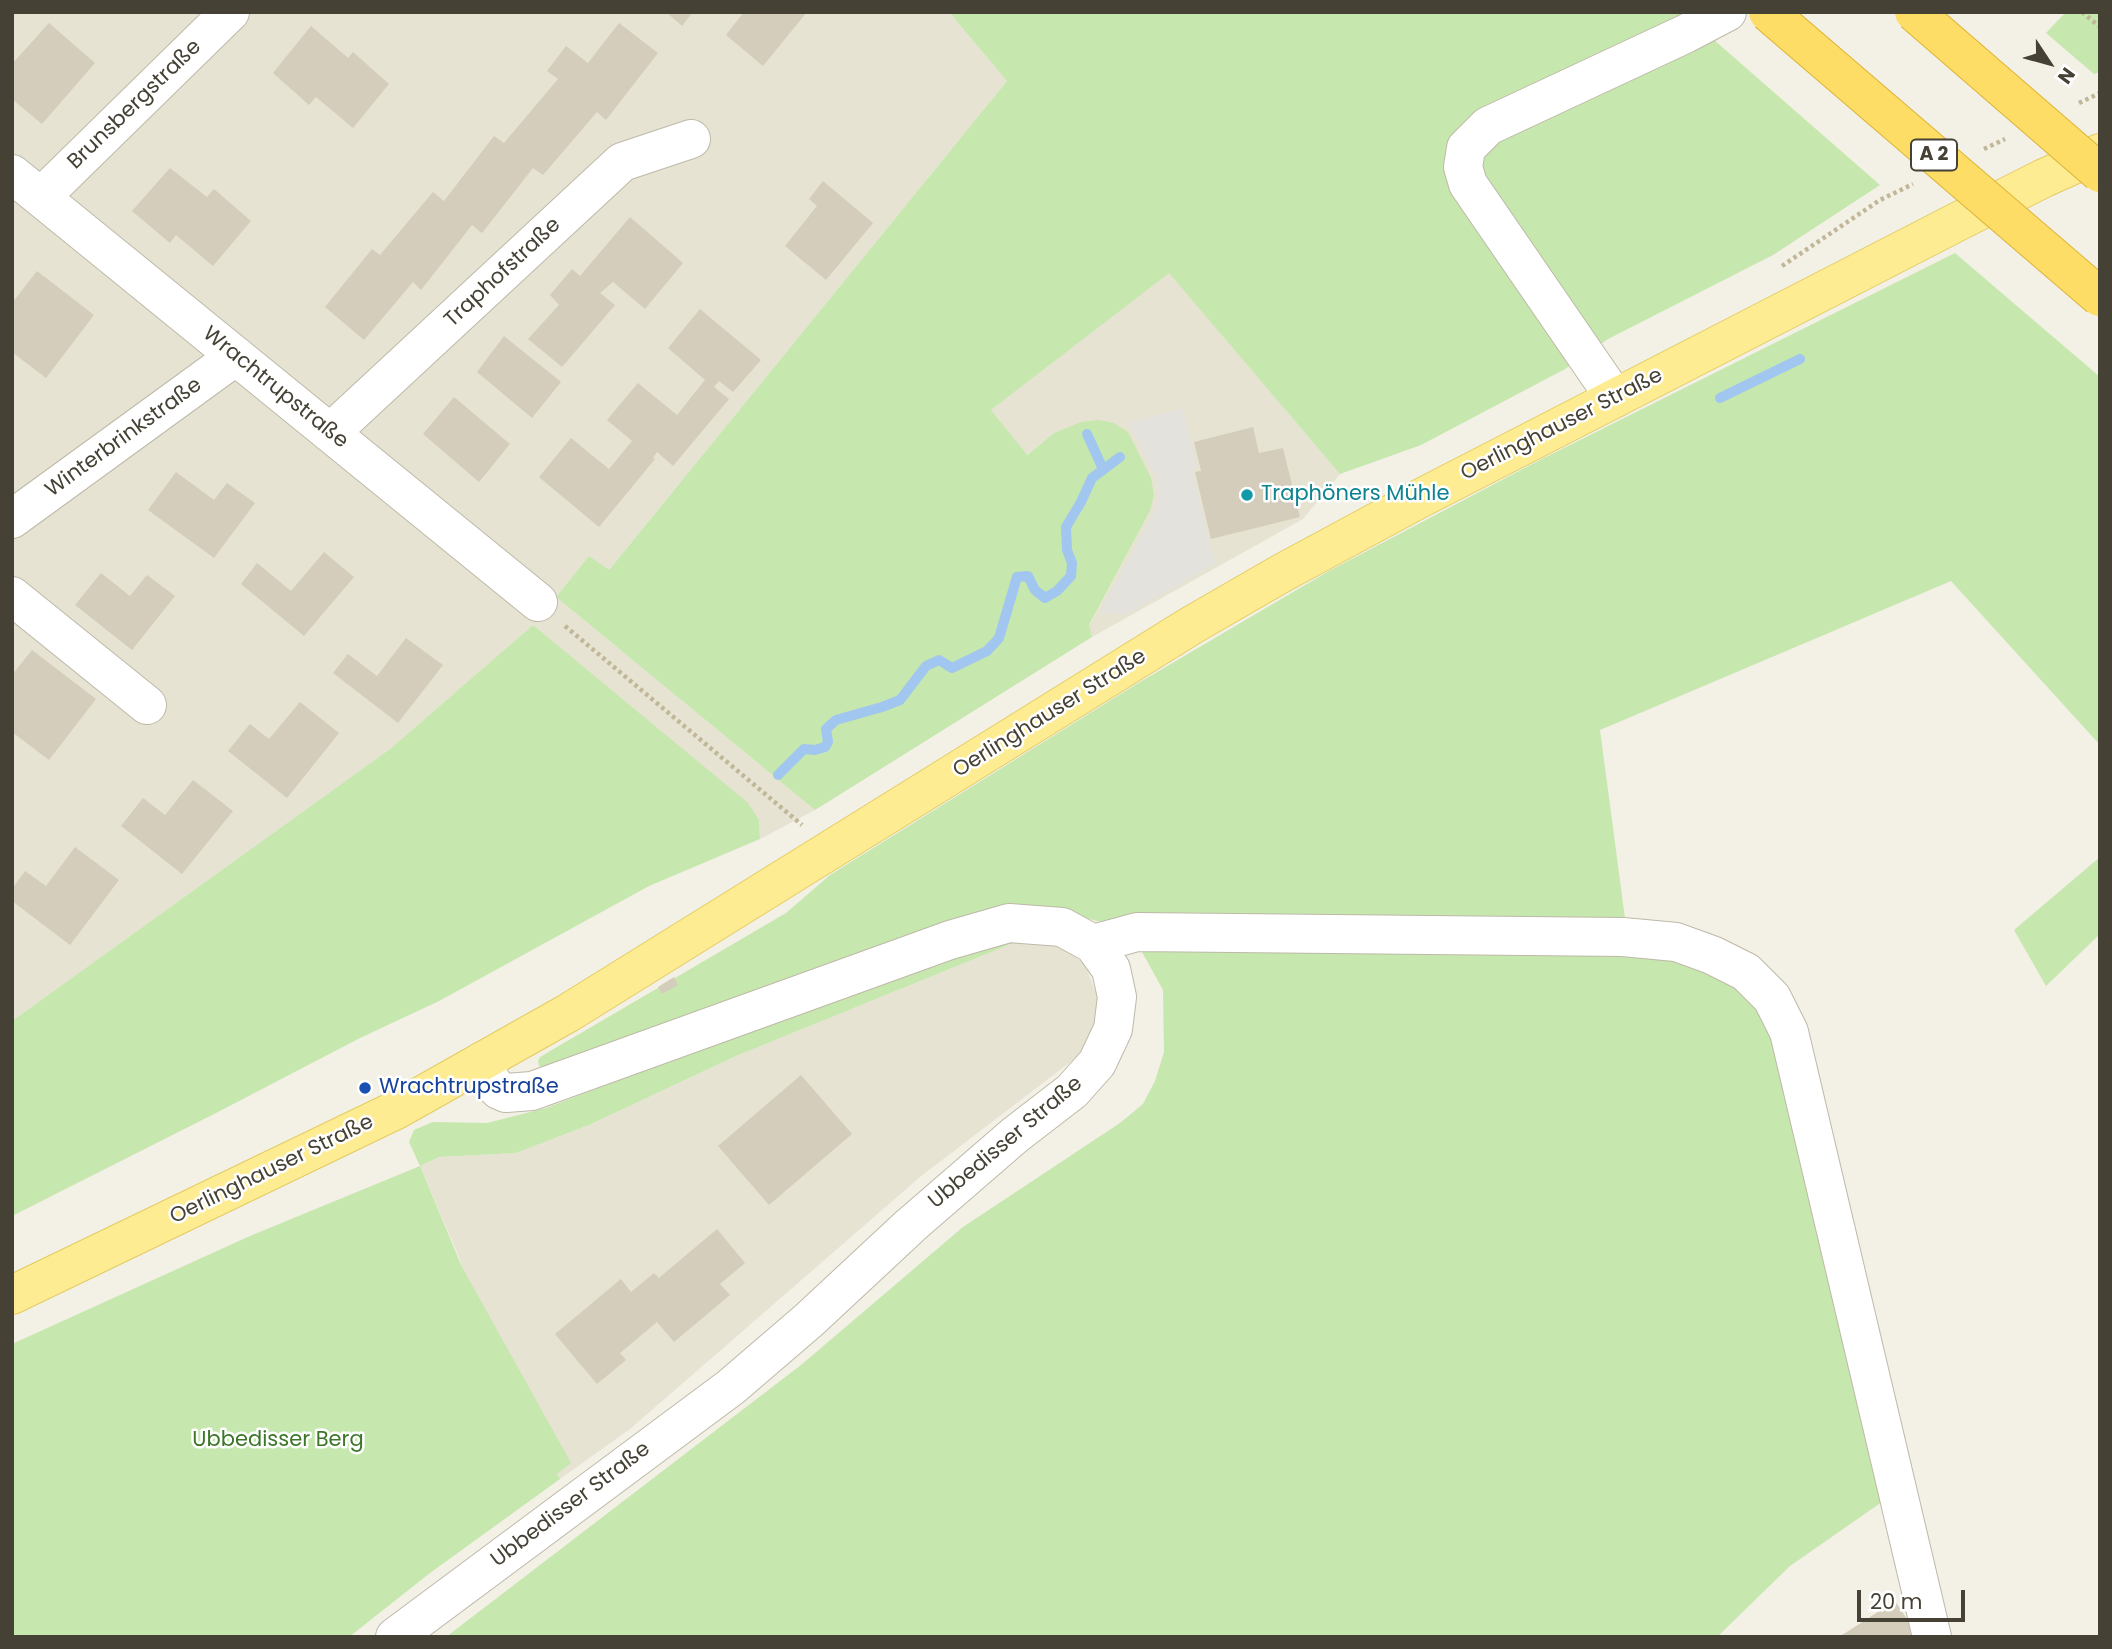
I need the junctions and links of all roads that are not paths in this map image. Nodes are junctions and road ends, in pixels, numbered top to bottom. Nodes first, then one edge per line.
1 (230, 12) edge
2 (1727, 12) edge
3 (1768, 12) edge
4 (1914, 12) edge
5 (691, 139) dead end
6 (2100, 153) edge
7 (2100, 173) edge
8 (26, 185) edge
9 (2100, 297) edge
10 (236, 356) junction
11 (1615, 398) junction
12 (330, 433) junction
13 (12, 519) edge
14 (12, 596) edge
15 (538, 602) road end
16 (146, 705) dead end
17 (1093, 944) junction
18 (481, 1062) junction
19 (12, 1295) edge
20 (395, 1637) edge
21 (1933, 1637) edge

1 - 8 street, Brunsbergstraße
2 - 11 street
3 - 9 highway, A 2, bridge
4 - 7 highway, bridge
5 - 12 street, Traphofstraße
6 - 11 main road, Oerlinghauser Straße
8 - 10 street, Wrachtrupstraße
10 - 12 street, Wrachtrupstraße
10 - 13 street, Winterbrinkstraße
11 - 18 main road, Oerlinghauser Straße
12 - 15 street, Wrachtrupstraße
14 - 16 street
17 - 18 street, Ubbedisser Straße
17 - 20 street, Ubbedisser Straße
17 - 21 street
18 - 19 main road, Oerlinghauser Straße

